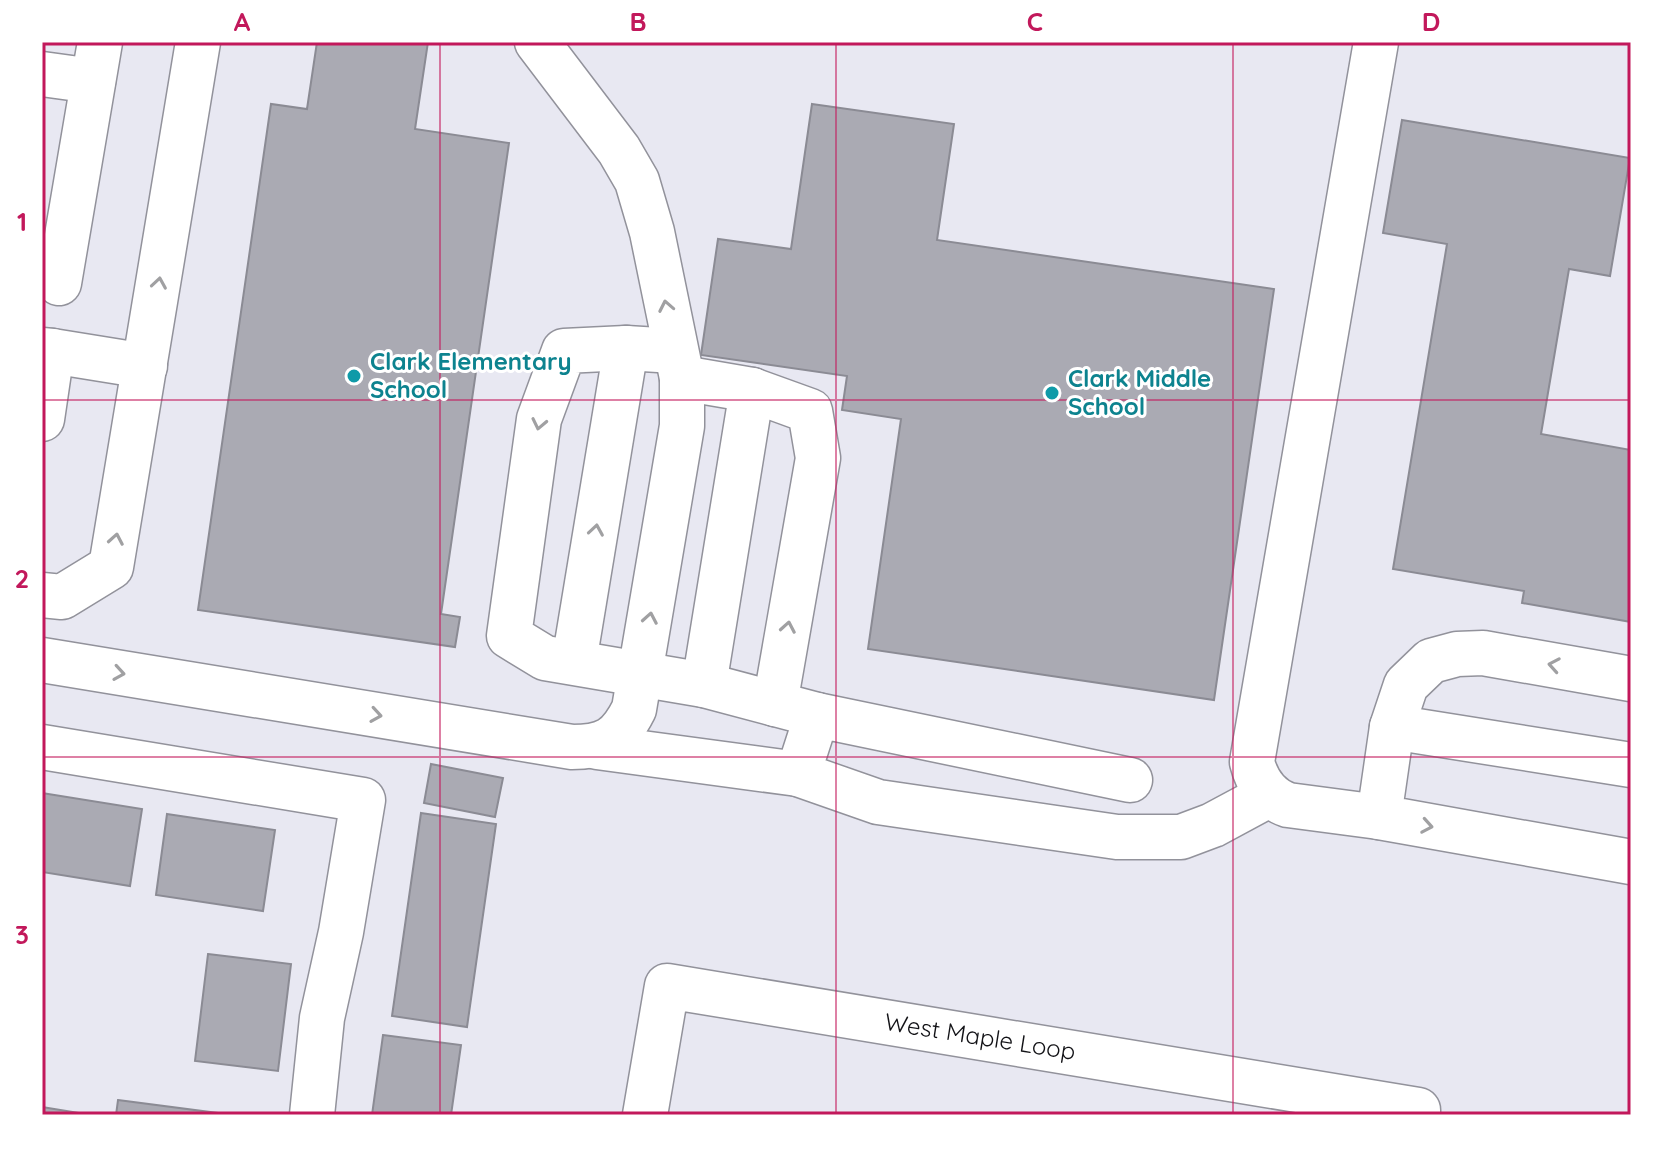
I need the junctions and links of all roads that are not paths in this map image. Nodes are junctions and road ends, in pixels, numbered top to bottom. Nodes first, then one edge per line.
1 (198, 42) edge
2 (537, 42) edge
3 (1376, 42) edge
4 (96, 62) edge
5 (42, 74) edge
6 (59, 283) dead end
7 (626, 348) junction
8 (47, 351) edge
9 (678, 364) junction
10 (145, 366) junction
11 (752, 390) junction
12 (42, 419) edge
13 (42, 595) edge
14 (42, 660) edge
15 (574, 662) junction
16 (640, 675) junction
17 (1631, 679) edge
18 (704, 685) junction
19 (775, 704) junction
20 (817, 715) junction
21 (1392, 727) junction
22 (42, 747) edge
23 (597, 747) junction
24 (1631, 765) edge
25 (798, 774) junction
26 (1130, 780) dead end
27 (1269, 795) junction
28 (1379, 817) junction
29 (1631, 862) edge
30 (312, 1115) edge
31 (645, 1115) edge
32 (1418, 1115) edge

10 -> 1 street
9 -> 2 street
3 - 27 street
4 - 5 street
4 - 6 street
7 - 9 street
15 -> 7 street
7 -> 15 street
8 - 10 street
8 - 12 street
9 - 11 street
16 -> 9 street
13 -> 10 street
11 - 18 street
19 -> 11 street
14 -> 23 street
15 - 16 street
16 - 18 street
16 - 23 street
17 -> 21 street
18 - 19 street
19 - 20 street
20 - 25 street
20 - 26 street
21 - 24 street
21 - 28 street
22 - 30 street
23 - 25 street
25 - 27 street
27 - 28 street
28 -> 29 street
31 - 32 street, West Maple Loop

